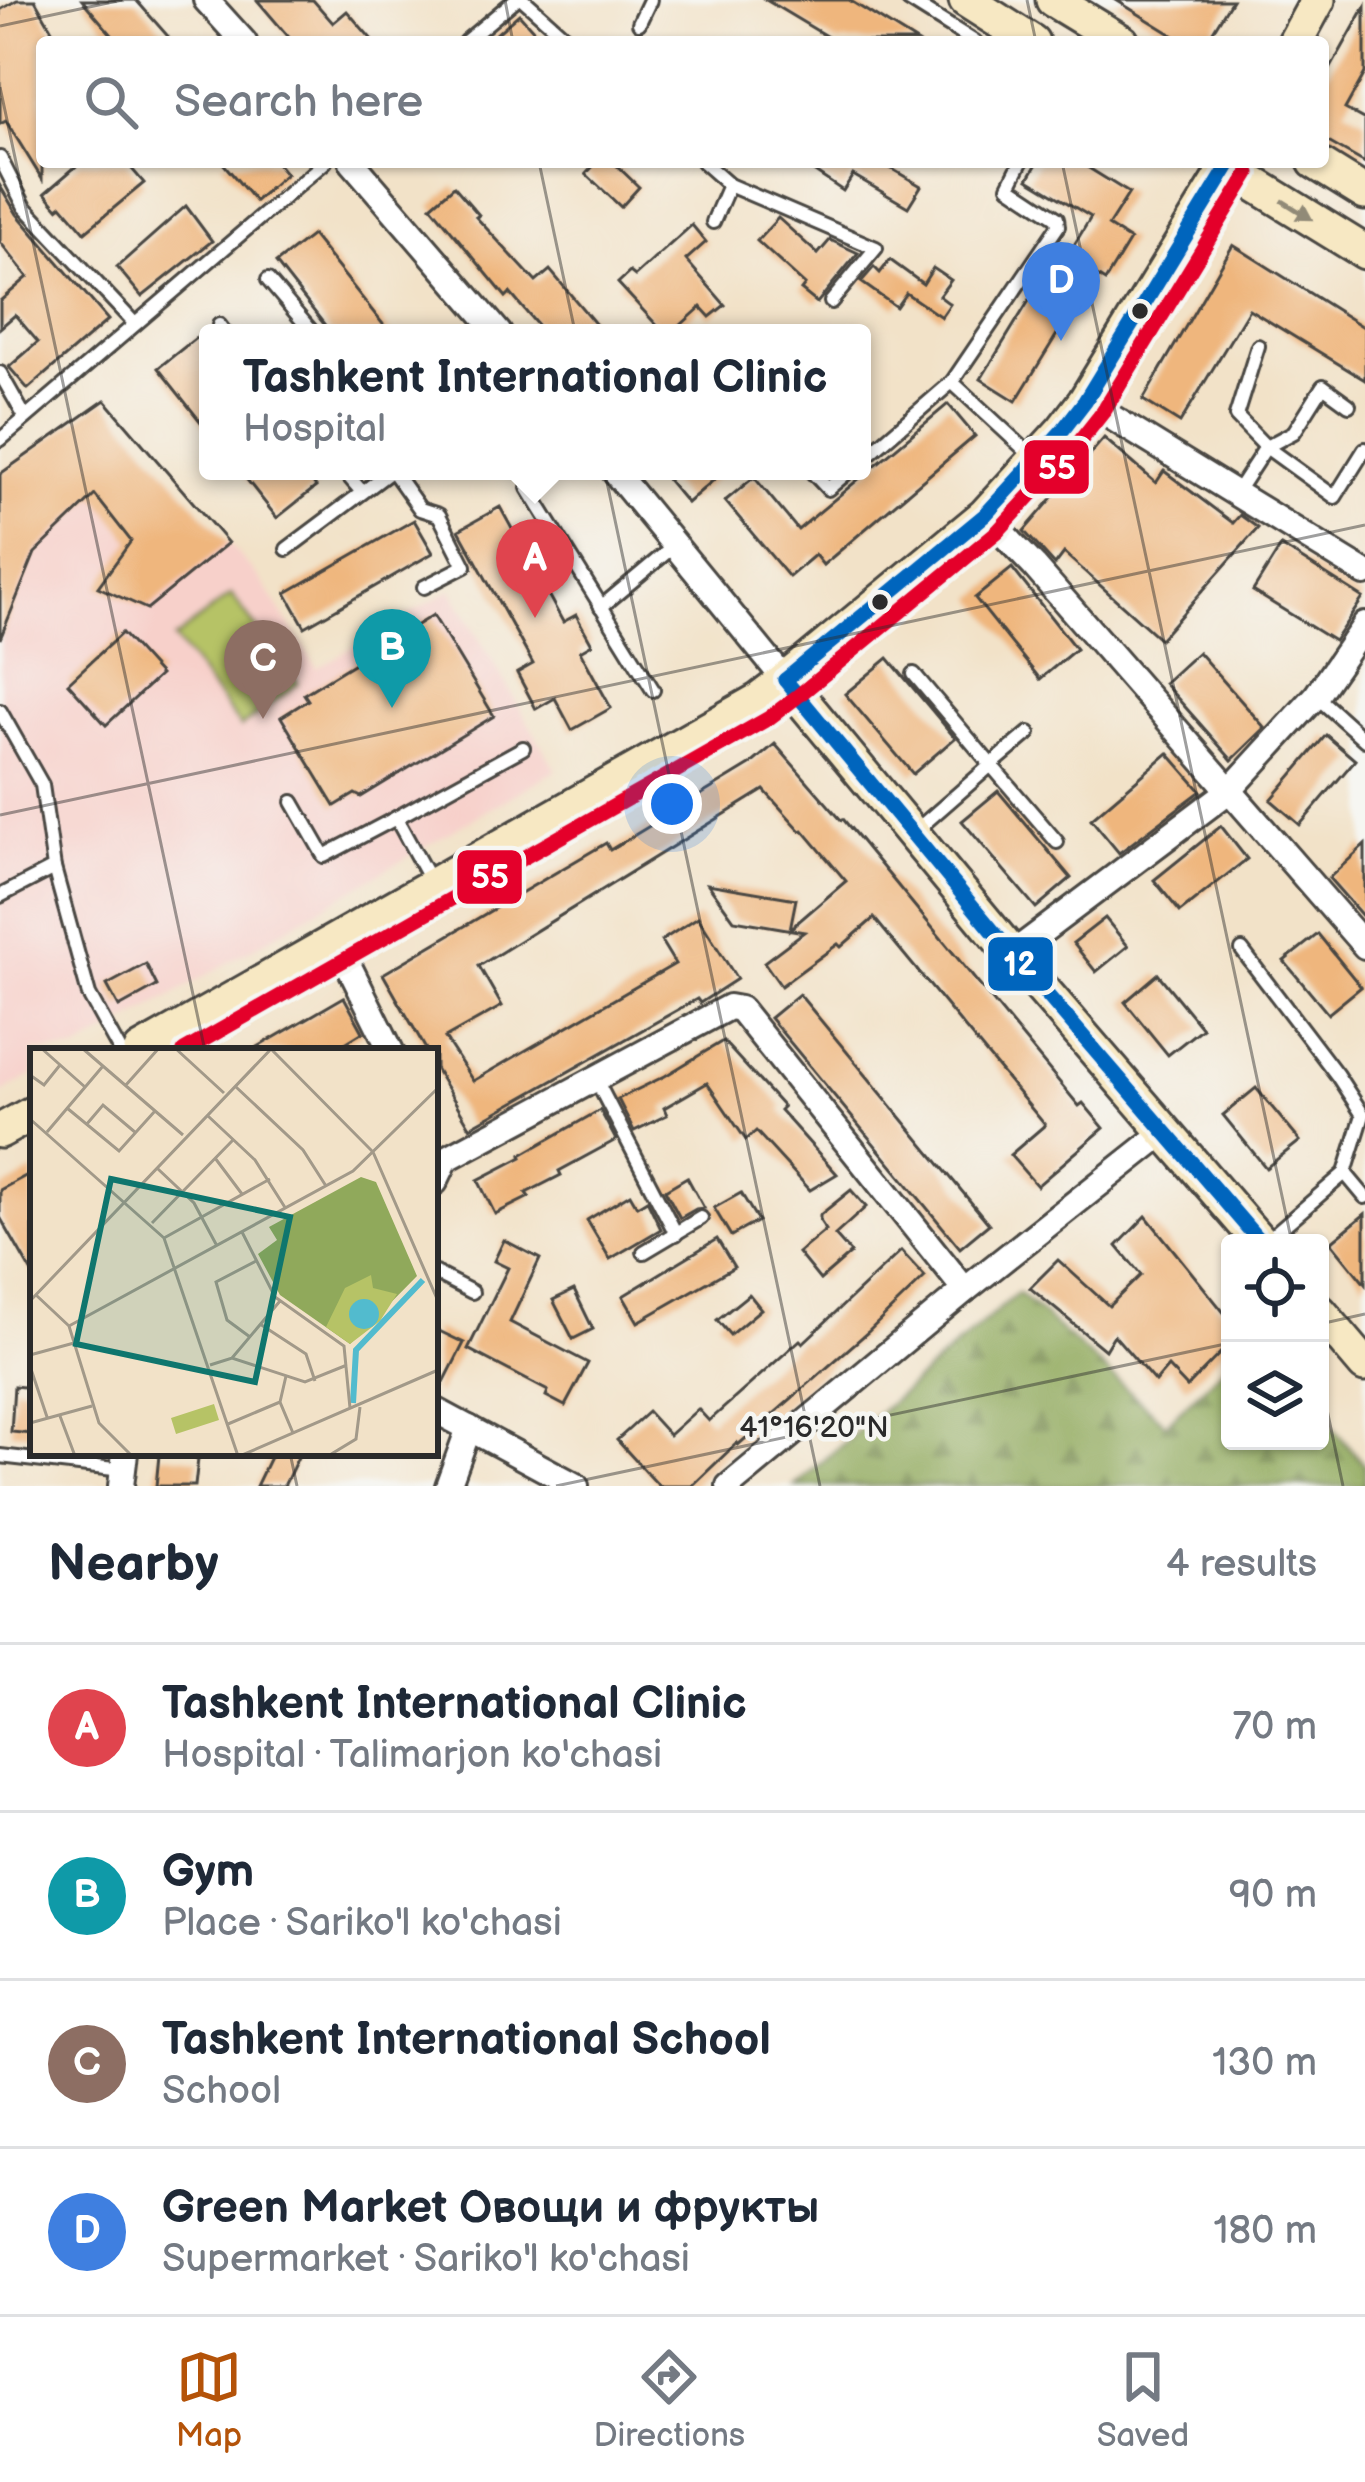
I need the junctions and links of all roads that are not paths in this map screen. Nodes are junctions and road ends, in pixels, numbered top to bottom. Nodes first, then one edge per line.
1 (206, 0) edge
2 (514, 0) edge
3 (524, 0) edge
4 (650, 0) edge
5 (908, 0) edge
6 (966, 0) edge
7 (1053, 0) edge
8 (1318, 0) edge
9 (639, 23) dead end
10 (239, 36) edge
11 (472, 36) edge
12 (564, 36) edge
13 (965, 36) edge
14 (1023, 36) edge
15 (1112, 36) edge
16 (1298, 36) edge
17 (0, 158) edge
18 (319, 168) edge
19 (357, 168) edge
20 (710, 168) edge
21 (1019, 168) edge
22 (1224, 168) edge
23 (1232, 168) edge
24 (1325, 168) edge
25 (729, 185) junction
26 (1365, 194) edge
27 (713, 222) dead end
28 (1365, 252) edge
29 (268, 280) dead end
30 (831, 302) dead end
31 (135, 324) junction
32 (305, 324) edge
33 (491, 324) edge
34 (1258, 346) dead end
35 (0, 373) edge
36 (952, 382) junction
37 (1085, 401) junction
38 (1349, 406) dead end
39 (25, 417) junction
40 (0, 440) edge
41 (1266, 447) junction
42 (1365, 449) edge
43 (871, 452) edge
44 (1036, 460) junction
45 (351, 480) edge
46 (380, 480) edge
47 (399, 480) edge
48 (621, 480) edge
49 (528, 488) dead end
50 (362, 493) junction
51 (1236, 494) junction
52 (985, 515) junction
53 (675, 545) junction
54 (287, 549) dead end
55 (1365, 573) edge
56 (424, 587) dead end
57 (602, 607) junction
58 (1365, 625) edge
59 (914, 674) dead end
60 (785, 680) junction
61 (653, 690) dead end
62 (1316, 696) junction
63 (0, 711) edge
64 (1029, 733) dead end
65 (1365, 740) edge
66 (523, 748) dead end
67 (991, 765) junction
68 (1230, 790) junction
69 (293, 802) dead end
70 (396, 818) junction
71 (912, 835) junction
72 (1057, 842) dead end
73 (54, 868) junction
74 (432, 885) junction
75 (0, 896) edge
76 (336, 940) junction
77 (1365, 946) edge
78 (1242, 950) dead end
79 (1012, 954) junction
80 (118, 1048) edge
81 (146, 1048) edge
82 (390, 1048) edge
83 (595, 1077) junction
84 (30, 1115) edge
85 (0, 1131) edge
86 (1166, 1131) junction
87 (439, 1159) edge
88 (1345, 1173) junction
89 (1365, 1196) edge
90 (701, 1218) dead end
91 (676, 1234) junction
92 (1255, 1234) edge
93 (1274, 1234) edge
94 (644, 1252) dead end
95 (438, 1275) edge
96 (965, 1290) junction
97 (472, 1292) dead end
98 (1329, 1323) edge
99 (1365, 1365) edge
100 (438, 1412) edge
101 (469, 1428) junction
102 (0, 1456) edge
103 (123, 1470) edge
104 (448, 1486) edge
105 (576, 1486) edge
106 (729, 1486) edge

1 - 10 street
2 - 11 lane
3 - 12 lane
4 - 9 lane
5 - 13 lane
6 - 14 main road
7 - 15 main road
8 - 16 main road
17 - 31 lane
18 - 31 lane
19 - 33 street
20 - 25 lane
21 - 36 lane
22 - 37 main road
23 -> 28 main road
24 - 26 main road
25 - 27 lane
25 - 30 lane
29 - 32 lane
31 - 39 lane
34 - 41 lane
35 - 39 lane
36 - 43 lane
36 - 44 lane
37 - 44 main road
37 - 51 street
38 - 41 lane
39 - 40 lane
41 - 42 lane
41 - 51 lane
44 - 52 main road
45 - 50 lane
46 - 50 lane
47 - 56 lane
48 - 53 street
49 - 57 lane
50 - 54 lane
51 - 55 street
52 - 60 main road
52 - 68 street
53 - 57 lane
53 - 60 street
57 - 61 lane
58 - 62 street
59 - 67 lane
60 - 71 main road
60 - 74 main road
62 - 65 lane
62 - 68 street
63 - 73 lane
64 - 67 lane
66 - 70 lane
67 - 71 lane
67 - 72 lane
68 - 77 street
68 - 79 street
69 - 70 lane
70 - 74 lane
71 - 79 main road
73 - 75 lane
73 - 80 lane
74 - 76 main road
76 - 81 main road
76 - 82 street
78 - 88 lane
79 - 86 main road
83 - 87 street
83 - 91 lane
83 - 96 street
84 - 85 main road
86 - 92 main road
86 - 96 street
88 - 89 lane
88 - 93 lane
90 - 91 lane
91 - 94 lane
95 - 97 lane
96 - 106 street
98 - 99 main road
100 - 101 street
101 - 104 street
101 - 105 street
102 - 103 lane

